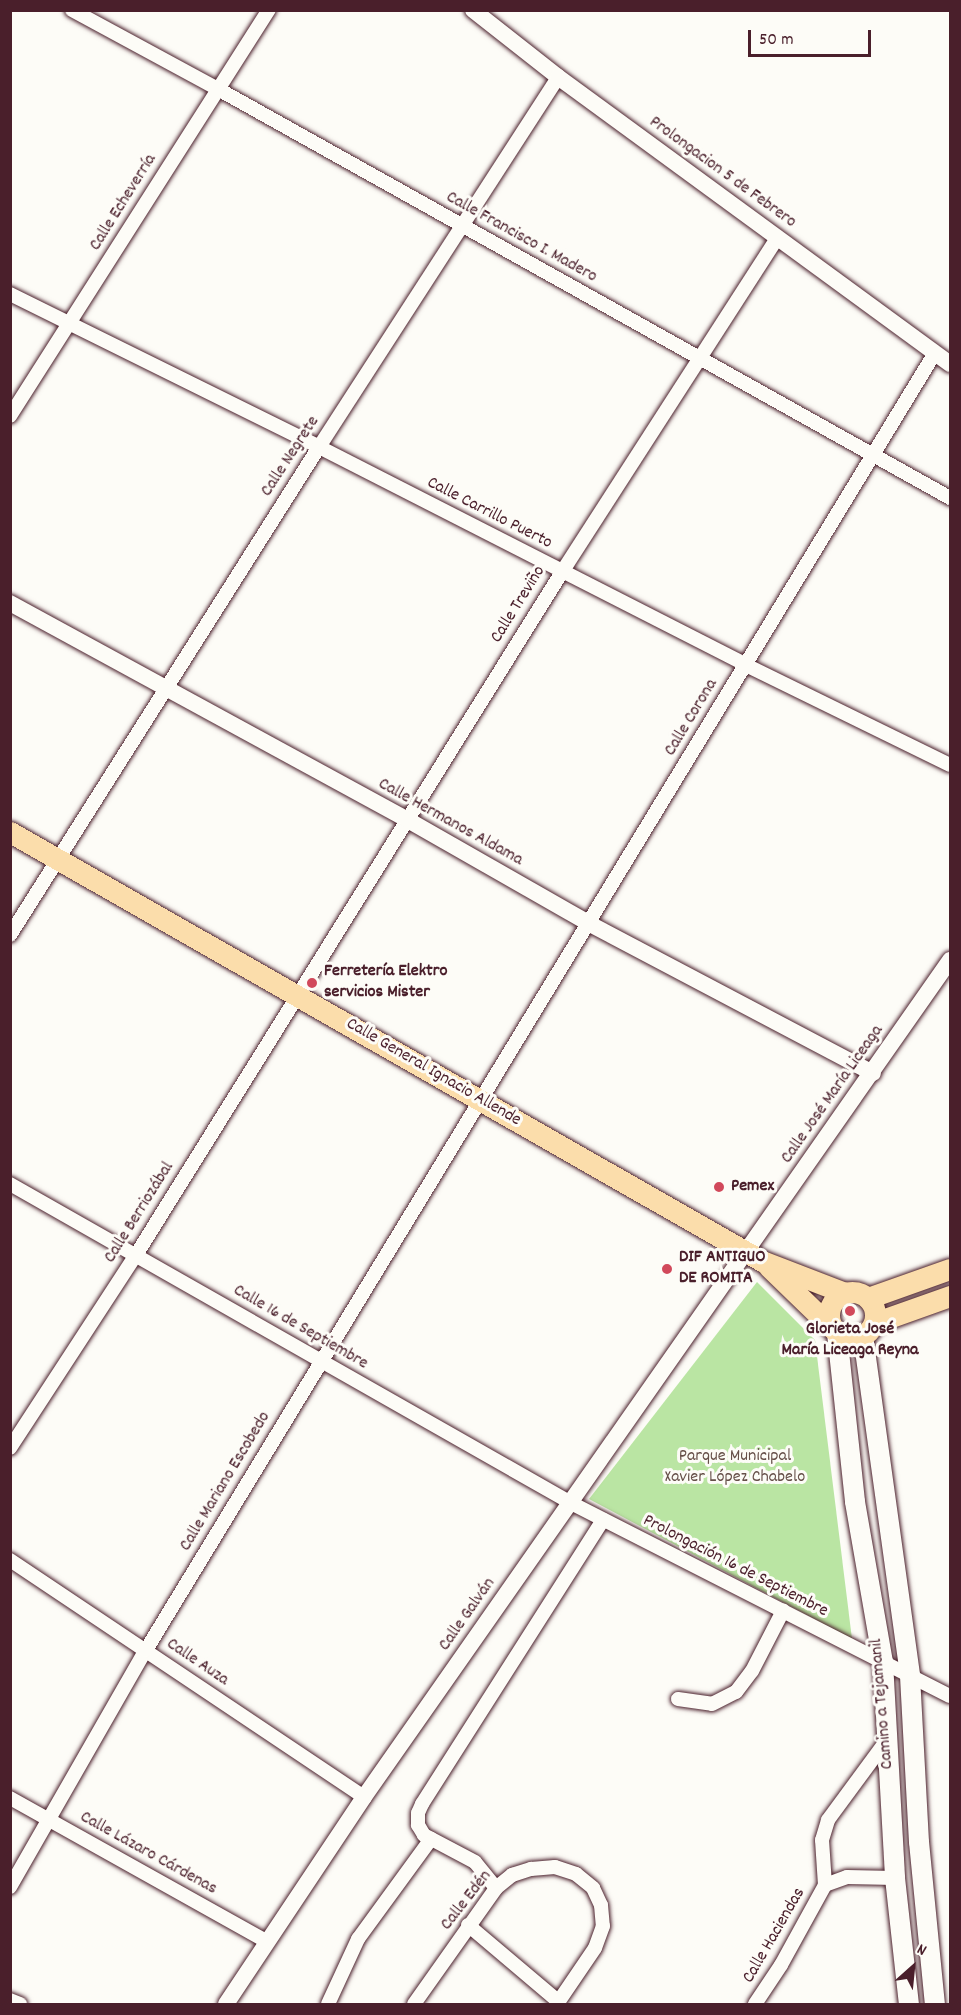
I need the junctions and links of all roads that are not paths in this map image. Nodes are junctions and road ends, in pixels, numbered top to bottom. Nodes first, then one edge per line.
1 (72, 10) edge
2 (269, 10) edge
3 (473, 10) edge
4 (558, 78) junction
5 (218, 89) junction
6 (464, 226) junction
7 (777, 238) junction
8 (10, 294) edge
9 (70, 323) junction
10 (935, 353) junction
11 (699, 358) junction
12 (951, 364) edge
13 (10, 416) edge
14 (319, 447) junction
15 (873, 455) junction
16 (951, 498) edge
17 (562, 572) junction
18 (10, 603) edge
19 (746, 665) junction
20 (167, 687) junction
21 (951, 765) edge
22 (405, 819) junction
23 (10, 832) edge
24 (58, 860) junction
25 (588, 923) junction
26 (10, 935) edge
27 (951, 960) edge
28 (296, 994) junction
29 (873, 1073) junction
30 (480, 1101) junction
31 (10, 1184) edge
32 (136, 1255) junction
33 (753, 1256) junction
34 (951, 1269) edge
35 (845, 1293) junction
36 (951, 1296) edge
37 (868, 1298) junction
38 (869, 1329) junction
39 (834, 1330) junction
40 (321, 1360) junction
41 (10, 1448) edge
42 (571, 1503) junction
43 (603, 1520) junction
44 (10, 1560) edge
45 (783, 1611) junction
46 (146, 1650) junction
47 (883, 1662) junction
48 (910, 1676) junction
49 (951, 1696) edge
50 (678, 1699) dead end
51 (887, 1740) junction
52 (363, 1797) junction
53 (10, 1798) edge
54 (49, 1819) junction
55 (431, 1839) junction
56 (895, 1878) junction
57 (825, 1885) junction
58 (10, 1887) edge
59 (496, 1888) junction
60 (468, 1925) junction
61 (268, 1942) junction
62 (10, 2000) edge
63 (558, 2003) edge
64 (20, 2004) edge
65 (226, 2004) edge
66 (328, 2004) edge
67 (414, 2004) edge
68 (755, 2004) edge
69 (909, 2004) edge
70 (935, 2004) edge

1 - 5 street, Calle Francisco I. Madero
2 - 5 street, Calle Echeverría
3 - 4 street, Prolongacion 5 de Febrero
4 - 6 street, Calle Negrete
4 - 7 street, Prolongacion 5 de Febrero
5 - 6 street, Calle Francisco I. Madero
5 - 9 street, Calle Echeverría
6 - 11 street, Calle Francisco I. Madero
6 - 14 street, Calle Negrete
7 - 10 street, Prolongacion 5 de Febrero
7 - 11 street, Calle Treviño
8 - 9 street, Calle Carrillo Puerto
9 - 13 street, Calle Echeverría
9 - 14 street, Calle Carrillo Puerto
10 - 12 street, Prolongacion 5 de Febrero
10 - 15 street, Calle Corona
11 - 15 street, Calle Francisco I. Madero
11 - 17 street, Calle Treviño
14 - 17 street, Calle Carrillo Puerto
14 - 20 street, Calle Negrete
15 - 16 street, Calle Francisco I. Madero
15 - 19 street, Calle Corona
17 - 19 street, Calle Carrillo Puerto
17 - 22 street, Calle Treviño
18 - 20 street, Calle Hermanos Aldama
19 - 21 street, Calle Carrillo Puerto
19 - 25 street, Calle Corona
20 - 22 street, Calle Hermanos Aldama
20 - 24 street, Calle Negrete
22 - 25 street, Calle Hermanos Aldama
22 - 28 street, Calle Treviño
23 - 24 main road, Calle General Ignacio Allende
24 - 26 street, Calle Negrete
24 - 28 main road, Calle General Ignacio Allende
25 - 29 street, Calle Hermanos Aldama
25 - 30 street, Calle Corona
27 - 29 street, Calle José María Liceaga
28 - 30 main road, Calle General Ignacio Allende
28 - 32 street, Calle Berriozábal
29 - 33 street, Calle José María Liceaga
30 - 33 main road, Calle General Ignacio Allende
30 - 40 street, Calle Mariano Escobedo
31 - 32 street, Calle 16 de Septiembre
32 - 40 street, Calle 16 de Septiembre
32 - 41 street, Calle Berriozábal
33 - 35 main road, Calle General Ignacio Allende
33 - 39 main road, Calle General Ignacio Allende
33 - 42 street, Calle Galván
34 - 37 main road
35 - 37 main road
35 - 39 main road
36 - 38 main road
37 - 38 main road
38 - 39 main road
38 - 48 main road, Camino a Tejamanil
39 - 47 main road, Camino a Tejamanil
40 - 42 street, Calle 16 de Septiembre
40 - 46 street, Calle Mariano Escobedo
42 - 43 street, Prolongación 16 de Septiembre
42 - 52 street, Calle Galván
43 - 45 street, Prolongación 16 de Septiembre
43 - 55 street
44 - 46 street, Calle Auza
45 - 47 street, Prolongación 16 de Septiembre
45 - 50 street
46 - 52 street, Calle Auza
46 - 54 street, Calle Mariano Escobedo
47 - 48 street, Prolongación 16 de Septiembre
47 - 51 main road, Camino a Tejamanil
48 - 49 street, Prolongación 16 de Septiembre
48 - 70 main road, Camino a Tejamanil
51 - 56 main road, Camino a Tejamanil
51 - 57 street, Calle Haciendas
52 - 61 street, Calle Galván
53 - 54 street, Calle Lázaro Cárdenas
54 - 58 street, Calle Mariano Escobedo
54 - 61 street, Calle Lázaro Cárdenas
55 - 59 street
55 - 66 street
56 - 57 street, Calle Haciendas
56 - 69 main road, Camino a Tejamanil
57 - 68 street, Calle Haciendas
59 - 60 street, Calle Edén
59 - 63 street, Calle Edén
60 - 63 street
60 - 67 street, Calle Edén
61 - 65 street, Calle Galván
62 - 64 street

